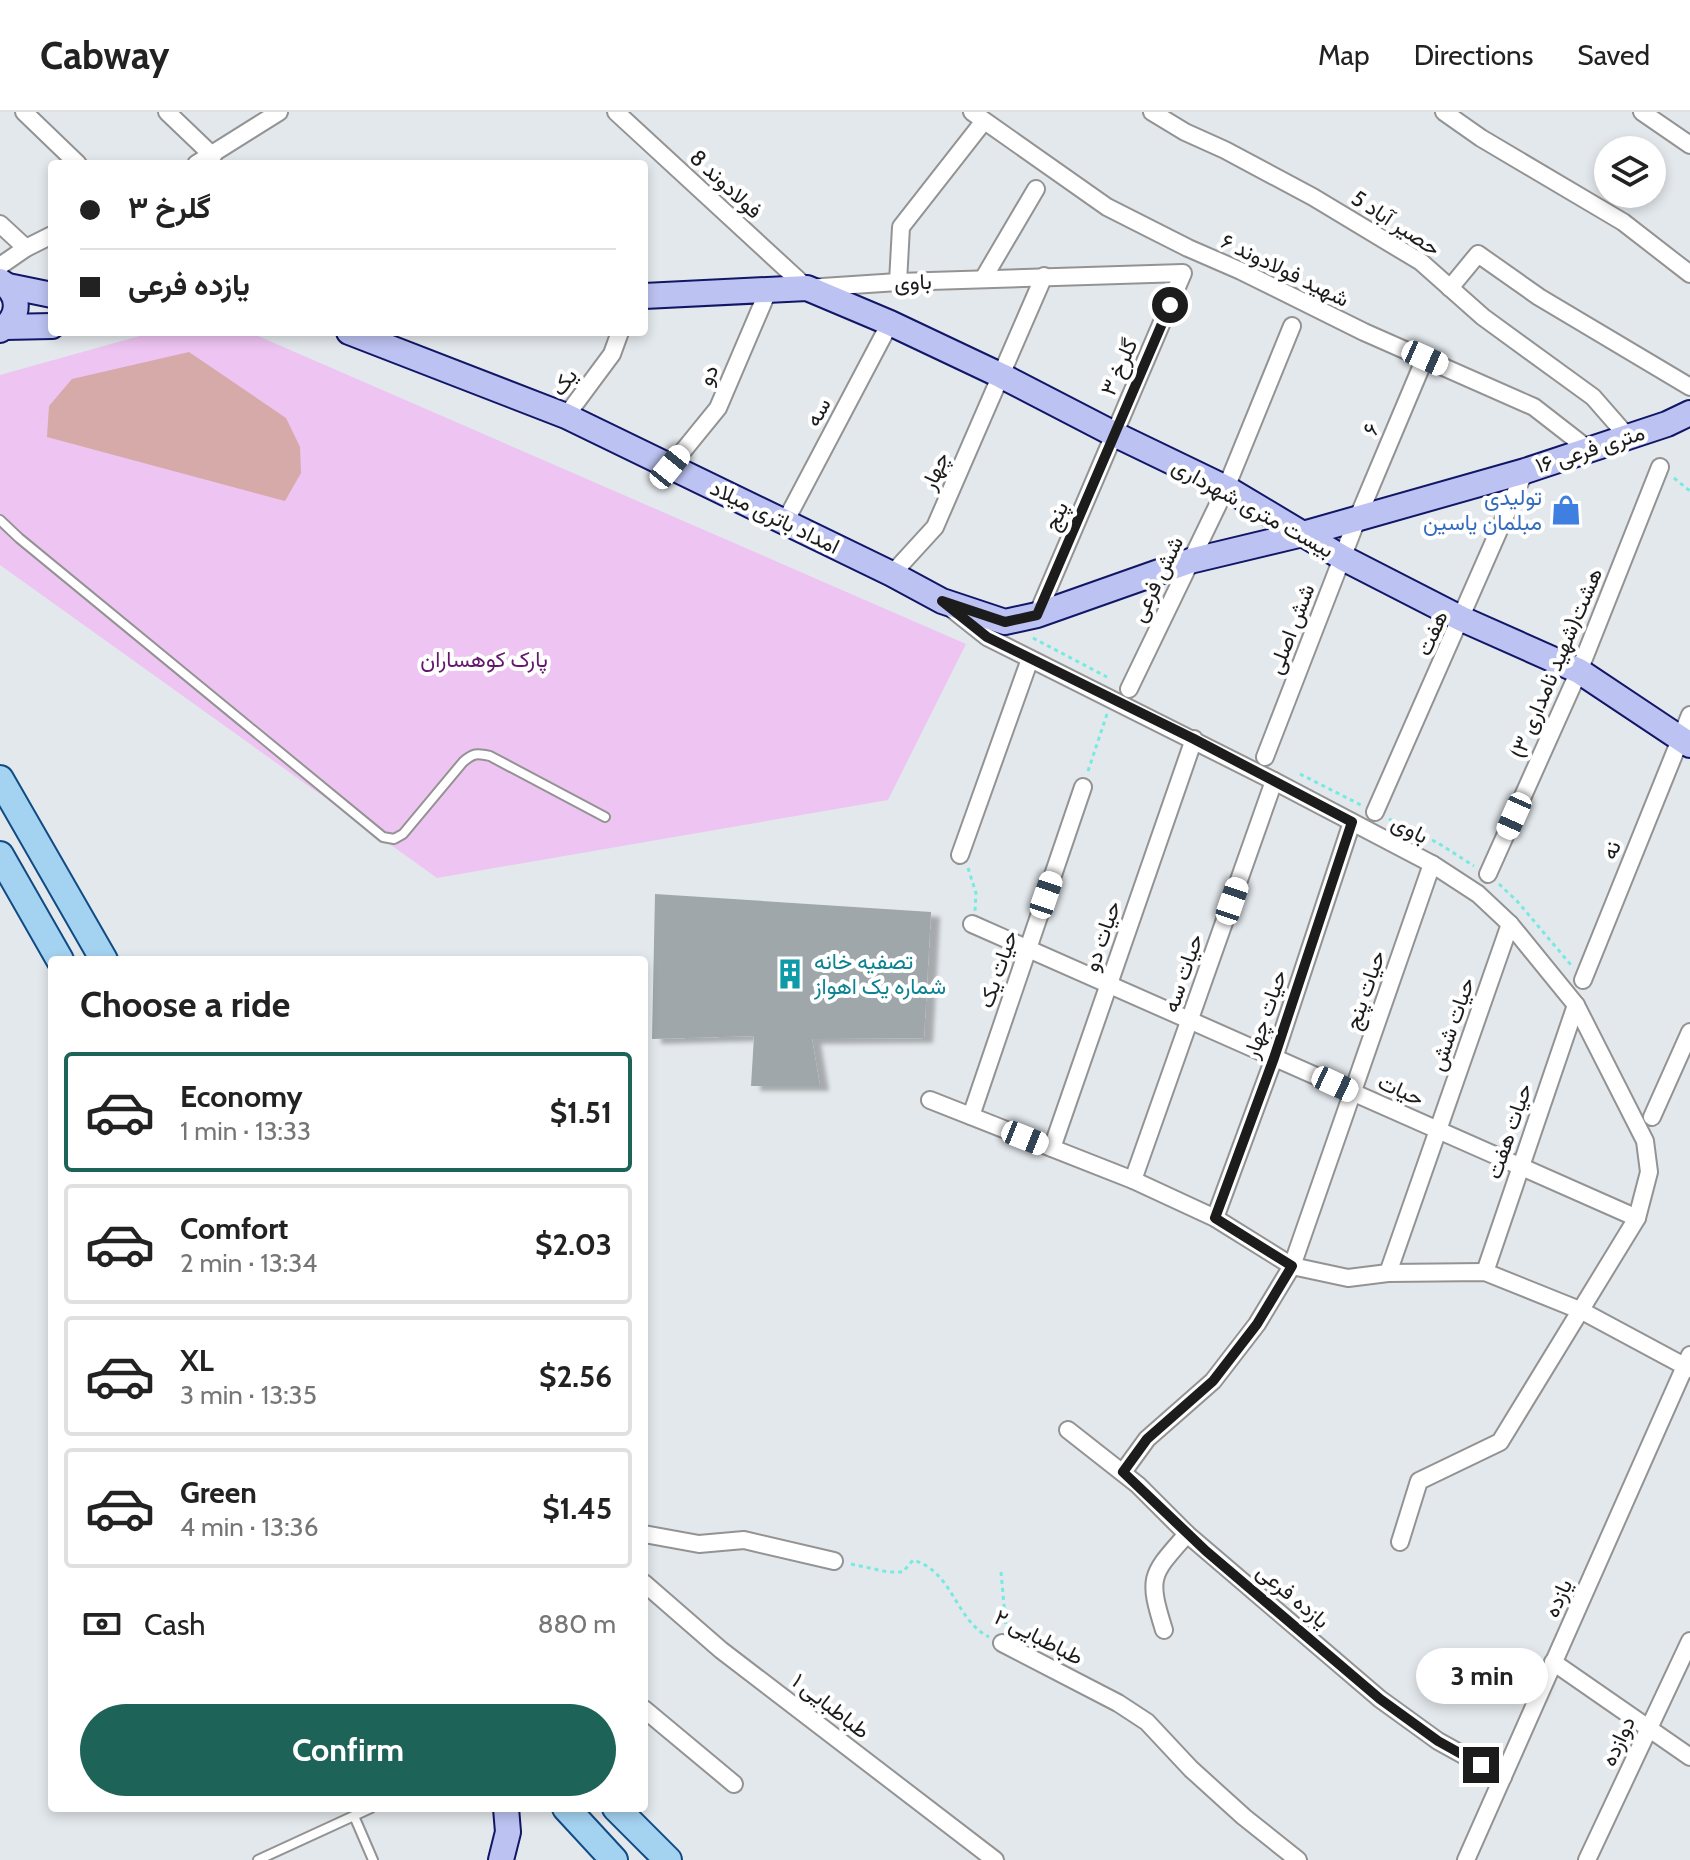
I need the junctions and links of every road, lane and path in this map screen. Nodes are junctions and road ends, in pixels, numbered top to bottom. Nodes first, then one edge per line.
1 (24, 112) edge
2 (167, 112) edge
3 (279, 112) edge
4 (616, 112) edge
5 (1152, 112) edge
6 (1444, 112) edge
7 (1642, 112) edge
8 (978, 116) edge
9 (1690, 145) edge
10 (213, 156) junction
11 (74, 160) edge
12 (204, 160) edge
13 (1036, 189) dead end
14 (0, 224) edge
15 (48, 237) edge
16 (26, 248) junction
17 (1183, 273) joint
18 (1690, 274) edge
19 (1044, 276) junction
20 (3, 278) edge
21 (983, 279) junction
22 (898, 282) junction
23 (807, 288) junction
24 (1450, 288) junction
25 (768, 291) junction
26 (48, 294) edge
27 (648, 296) edge
28 (890, 323) junction
29 (48, 326) edge
30 (1292, 326) dead end
31 (3, 328) edge
32 (360, 336) edge
33 (403, 336) edge
34 (619, 336) edge
35 (1425, 358) junction
36 (430, 362) junction
37 (1002, 376) junction
38 (1690, 387) edge
39 (1690, 413) edge
40 (566, 416) junction
41 (1114, 434) junction
42 (1628, 437) junction
43 (1588, 449) junction
44 (670, 467) junction
45 (1660, 467) dead end
46 (1525, 471) junction
47 (1226, 488) junction
48 (1358, 517) junction
49 (0, 520) edge
50 (785, 522) junction
51 (1303, 534) junction
52 (1343, 558) junction
53 (1190, 561) junction
54 (892, 574) junction
55 (942, 601) junction
56 (1037, 615) junction
57 (1462, 619) junction
58 (1005, 622) junction
59 (1030, 659) junction
60 (1579, 671) junction
61 (1129, 689) joint
62 (1112, 699) junction
63 (1687, 732) edge
64 (1194, 739) junction
65 (1265, 757) joint
66 (0, 779) edge
67 (1274, 781) junction
68 (1083, 787) joint
69 (1375, 812) junction
70 (605, 817) dead end
71 (1352, 822) junction
72 (0, 855) edge
73 (960, 855) joint
74 (1432, 864) junction
75 (1488, 874) junction
76 (972, 924) joint
77 (1510, 924) junction
78 (1028, 949) junction
79 (58, 956) edge
80 (102, 956) edge
81 (1583, 980) joint
82 (1108, 984) junction
83 (1576, 1005) junction
84 (1190, 1021) junction
85 (1690, 1032) edge
86 (1274, 1058) junction
87 (1353, 1093) junction
88 (930, 1100) dead end
89 (971, 1116) junction
90 (1652, 1117) dead end
91 (1438, 1130) junction
92 (1052, 1148) junction
93 (1521, 1167) junction
94 (1133, 1180) junction
95 (1215, 1218) junction
96 (1637, 1218) junction
97 (1292, 1266) junction
98 (1485, 1272) junction
99 (1388, 1273) junction
100 (1582, 1311) junction
101 (1688, 1363) edge
102 (1068, 1430) dead end
103 (1123, 1472) junction
104 (1187, 1534) junction
105 (648, 1535) edge
106 (1400, 1542) dead end
107 (834, 1561) joint
108 (1001, 1572) dead end
109 (648, 1586) edge
110 (1164, 1630) dead end
111 (1690, 1641) edge
112 (1002, 1643) junction
113 (1553, 1662) junction
114 (648, 1712) edge
115 (1648, 1729) junction
116 (1690, 1757) edge
117 (1503, 1777) junction
118 (734, 1784) dead end
119 (362, 1812) edge
120 (506, 1812) edge
121 (570, 1812) edge
122 (620, 1812) edge
123 (354, 1816) junction
124 (258, 1860) edge
125 (373, 1860) edge
126 (501, 1860) edge
127 (614, 1860) edge
128 (668, 1860) edge
129 (995, 1860) edge
130 (1298, 1860) edge
131 (1466, 1860) edge
132 (1587, 1860) edge

1 - 11 street
2 - 10 street
3 - 10 street
4 - 23 street, فولادوند 8
5 - 24 street, حصیر آباد 5
6 - 18 street
7 - 9 street
8 - 22 street
8 - 35 street, شهید فولادوند ۶
10 - 12 street
13 - 21 street
14 - 16 street
15 - 16 street
16 - 20 street
17 - 19 street, باوی
17 - 41 street, گلرخ ۳
19 - 21 street, باوی
19 - 37 street, چهار
20 - 26 street
20 - 31 street
21 - 22 street, باوی
22 - 23 street, باوی
23 - 25 street, باوی
23 - 28 street, بیست متری شهرداری
24 - 38 street
24 - 42 street, حصیر آباد 5
25 - 27 street, باوی
25 - 44 street, دو
28 - 37 street, بیست متری شهرداری
28 - 50 street, سه
29 - 31 street
30 - 47 street, شش فرعی
32 - 36 street, امداد باتری میلاد
33 - 36 street, امداد باتری میلاد
34 - 40 street, یک
35 - 43 street, شهید فولادوند ۶
35 - 48 street, ۶
36 - 40 street, امداد باتری میلاد
37 - 41 street, بیست متری شهرداری
37 - 54 street, چهار
39 - 42 street, ۱۶ متری فرعی
40 - 44 street, امداد باتری میلاد
41 - 47 street, بیست متری شهرداری
41 - 56 street, پنج
42 - 43 street, ۱۶ متری فرعی
43 - 46 street, ۱۶ متری فرعی
44 - 50 street, امداد باتری میلاد
45 - 60 street, هشت(شهید نامداری ۳)
46 - 48 street, ۱۶ متری فرعی
46 - 57 street, هفت
47 - 51 street, بیست متری شهرداری
47 - 53 street, شش فرعی
48 - 51 street, ۱۶ متری فرعی
48 - 52 street, شش اصلی
49 - 70 lane
50 - 54 street, امداد باتری میلاد
51 - 52 street, بیست متری شهرداری
51 - 53 street, ۱۶ متری فرعی
52 - 57 street, بیست متری شهرداری
52 - 65 street, شش اصلی
53 - 56 street, ۱۶ متری فرعی
53 - 61 street, شش فرعی
54 - 55 street, امداد باتری میلاد
55 - 58 street
55 - 59 street, باوی
56 - 58 street, ۱۶ متری فرعی
57 - 60 street, بیست متری شهرداری
57 - 69 street, هفت
58 - 61 path
59 - 62 street, باوی
59 - 73 street
60 - 63 street, بیست متری شهرداری
60 - 75 street, هشت(شهید نامداری ۳)
62 - 64 street, باوی
62 - 68 path
63 - 81 street, نه
64 - 67 street, باوی
64 - 82 street, حیات دو
65 - 69 path, باوی
66 - 80 main road
67 - 71 street, باوی
67 - 84 street, حیات سه
68 - 78 street, حیات یک
69 - 75 path, باوی
71 - 74 street, باوی
71 - 86 street, حیات چهار
72 - 79 main road
73 - 76 path
74 - 77 street, باوی
74 - 87 street, حیات پنج
75 - 81 path, باوی
76 - 78 street, حیات
77 - 83 street, باوی
77 - 91 street, حیات شش
78 - 82 street, حیات
78 - 89 street, حیات یک
82 - 84 street, حیات
82 - 92 street, حیات دو
83 - 93 street, حیات هفت
83 - 96 street, باوی
84 - 86 street, حیات
84 - 94 street, حیات سه
85 - 90 street
86 - 87 street, حیات
86 - 95 street, حیات چهار
87 - 91 street, حیات
87 - 97 street, حیات پنج
88 - 89 street
89 - 92 street
91 - 93 street, حیات
91 - 99 street, حیات شش
92 - 94 street
93 - 96 street, حیات
93 - 98 street, حیات هفت
94 - 95 street
95 - 97 street
96 - 100 street, باوی
97 - 99 street
97 - 103 street, حیات پنج
98 - 99 street
98 - 100 street
100 - 101 street
100 - 106 street, باوی
101 - 113 street, یازده
102 - 103 street, یازده فرعی
103 - 104 street, یازده فرعی
104 - 110 street
104 - 117 street, یازده فرعی
105 - 107 street
107 - 112 path, طباطبایی ۲
108 - 112 path
109 - 129 street, طباطبایی ۱
111 - 115 street, دوازده
112 - 130 street, طباطبایی ۲
113 - 115 street
113 - 117 street, یازده
114 - 118 street
115 - 116 street
115 - 132 street, دوازده
117 - 131 street, یازده
119 - 123 lane
120 - 126 street
121 - 127 main road
122 - 128 main road
123 - 124 lane
123 - 125 lane

